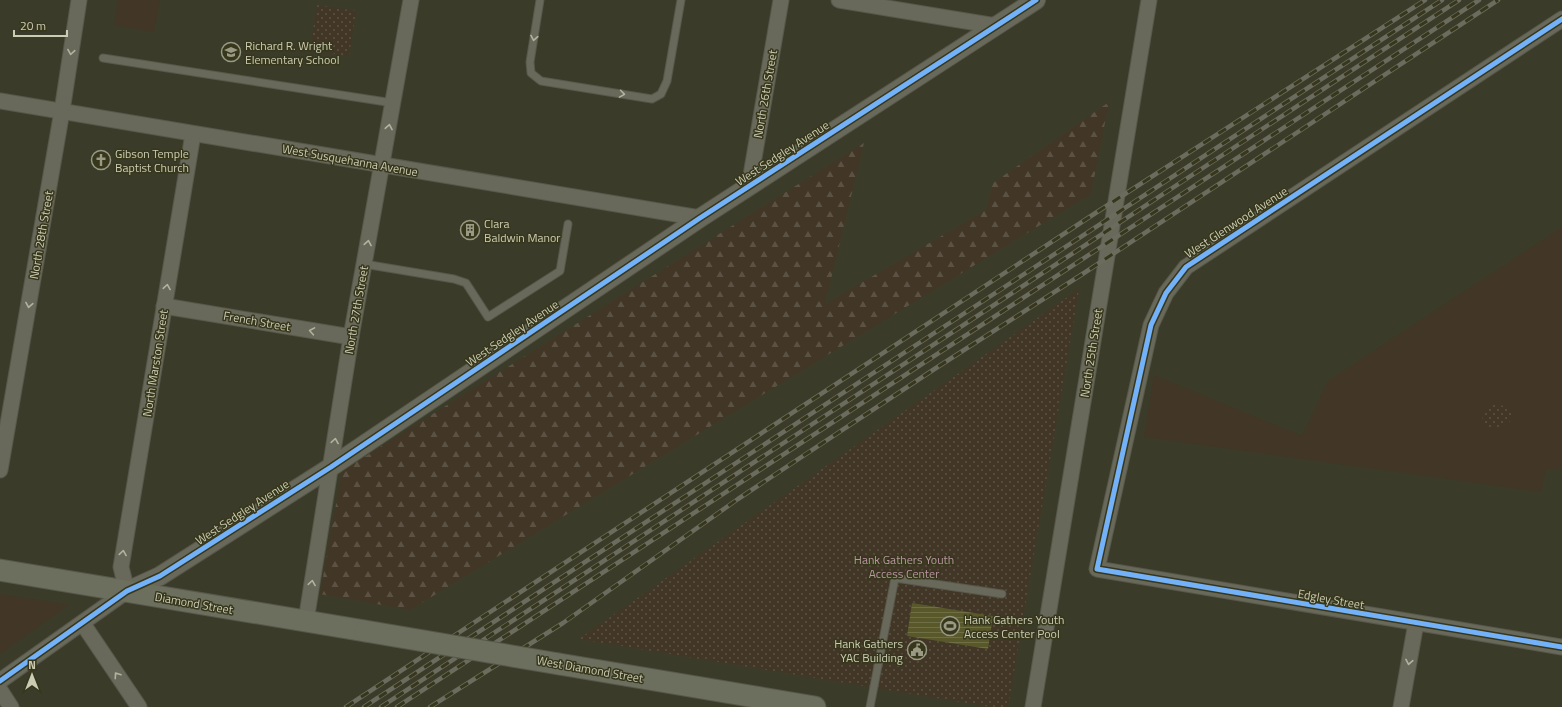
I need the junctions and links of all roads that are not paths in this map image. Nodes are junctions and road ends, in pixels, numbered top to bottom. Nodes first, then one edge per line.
1 (79, 0) edge
2 (410, 0) edge
3 (540, 0) edge
4 (681, 0) edge
5 (781, 0) edge
6 (839, 0) edge
7 (1036, 0) edge
8 (1149, 0) edge
9 (1562, 18) edge
10 (996, 26) junction
11 (103, 58) dead end
12 (0, 101) edge
13 (393, 103) junction
14 (62, 111) junction
15 (193, 134) junction
16 (382, 166) junction
17 (749, 187) junction
18 (700, 218) junction
19 (568, 224) dead end
20 (364, 264) junction
21 (164, 306) junction
22 (351, 337) junction
23 (331, 467) junction
24 (0, 470) edge
25 (1097, 569) joint
26 (0, 570) edge
27 (127, 591) junction
28 (1002, 594) dead end
29 (306, 621) junction
30 (1416, 623) junction
31 (83, 624) junction
32 (365, 631) joint
33 (1562, 648) edge
34 (0, 681) edge
35 (0, 690) edge
36 (787, 706) edge
37 (11, 707) edge
38 (139, 707) edge
39 (815, 707) edge
40 (870, 707) edge
41 (1033, 707) edge
42 (1401, 707) edge

1 -> 14 street, North 28th Street
2 - 13 street, North 27th Street
3 -> 4 lane
5 - 17 street, North 26th Street
6 - 10 street
7 - 10 street, West Sedgley Avenue
8 - 41 street, North 25th Street
9 - 25 street, West Glenwood Avenue
10 - 17 street, West Sedgley Avenue
11 - 13 lane
12 - 14 street, West Susquehanna Avenue
16 -> 13 street, North 27th Street
14 - 15 street, West Susquehanna Avenue
14 -> 24 street, North 28th Street
15 - 16 street, West Susquehanna Avenue
21 -> 15 street, North Marston Street
16 - 18 street, West Susquehanna Avenue
20 -> 16 street, North 27th Street
17 - 18 street, West Sedgley Avenue
18 - 23 street, West Sedgley Avenue
19 - 20 lane
20 - 22 street, North 27th Street
22 -> 21 street, French Street
27 -> 21 street, North Marston Street
23 -> 22 street, North 27th Street
23 - 27 street, West Sedgley Avenue
29 -> 23 street, North 27th Street
25 - 30 street, Edgley Street
26 - 27 main road, Diamond Street
27 - 29 main road, Diamond Street
27 - 31 street, West Sedgley Avenue
28 - 40 lane
29 - 32 main road, Diamond Street
30 - 33 street, Edgley Street
30 -> 42 street
31 - 34 street, West Sedgley Avenue
38 -> 31 street
32 - 36 main road, West Diamond Street, bridge
35 - 37 street
36 - 39 main road, West Diamond Street

